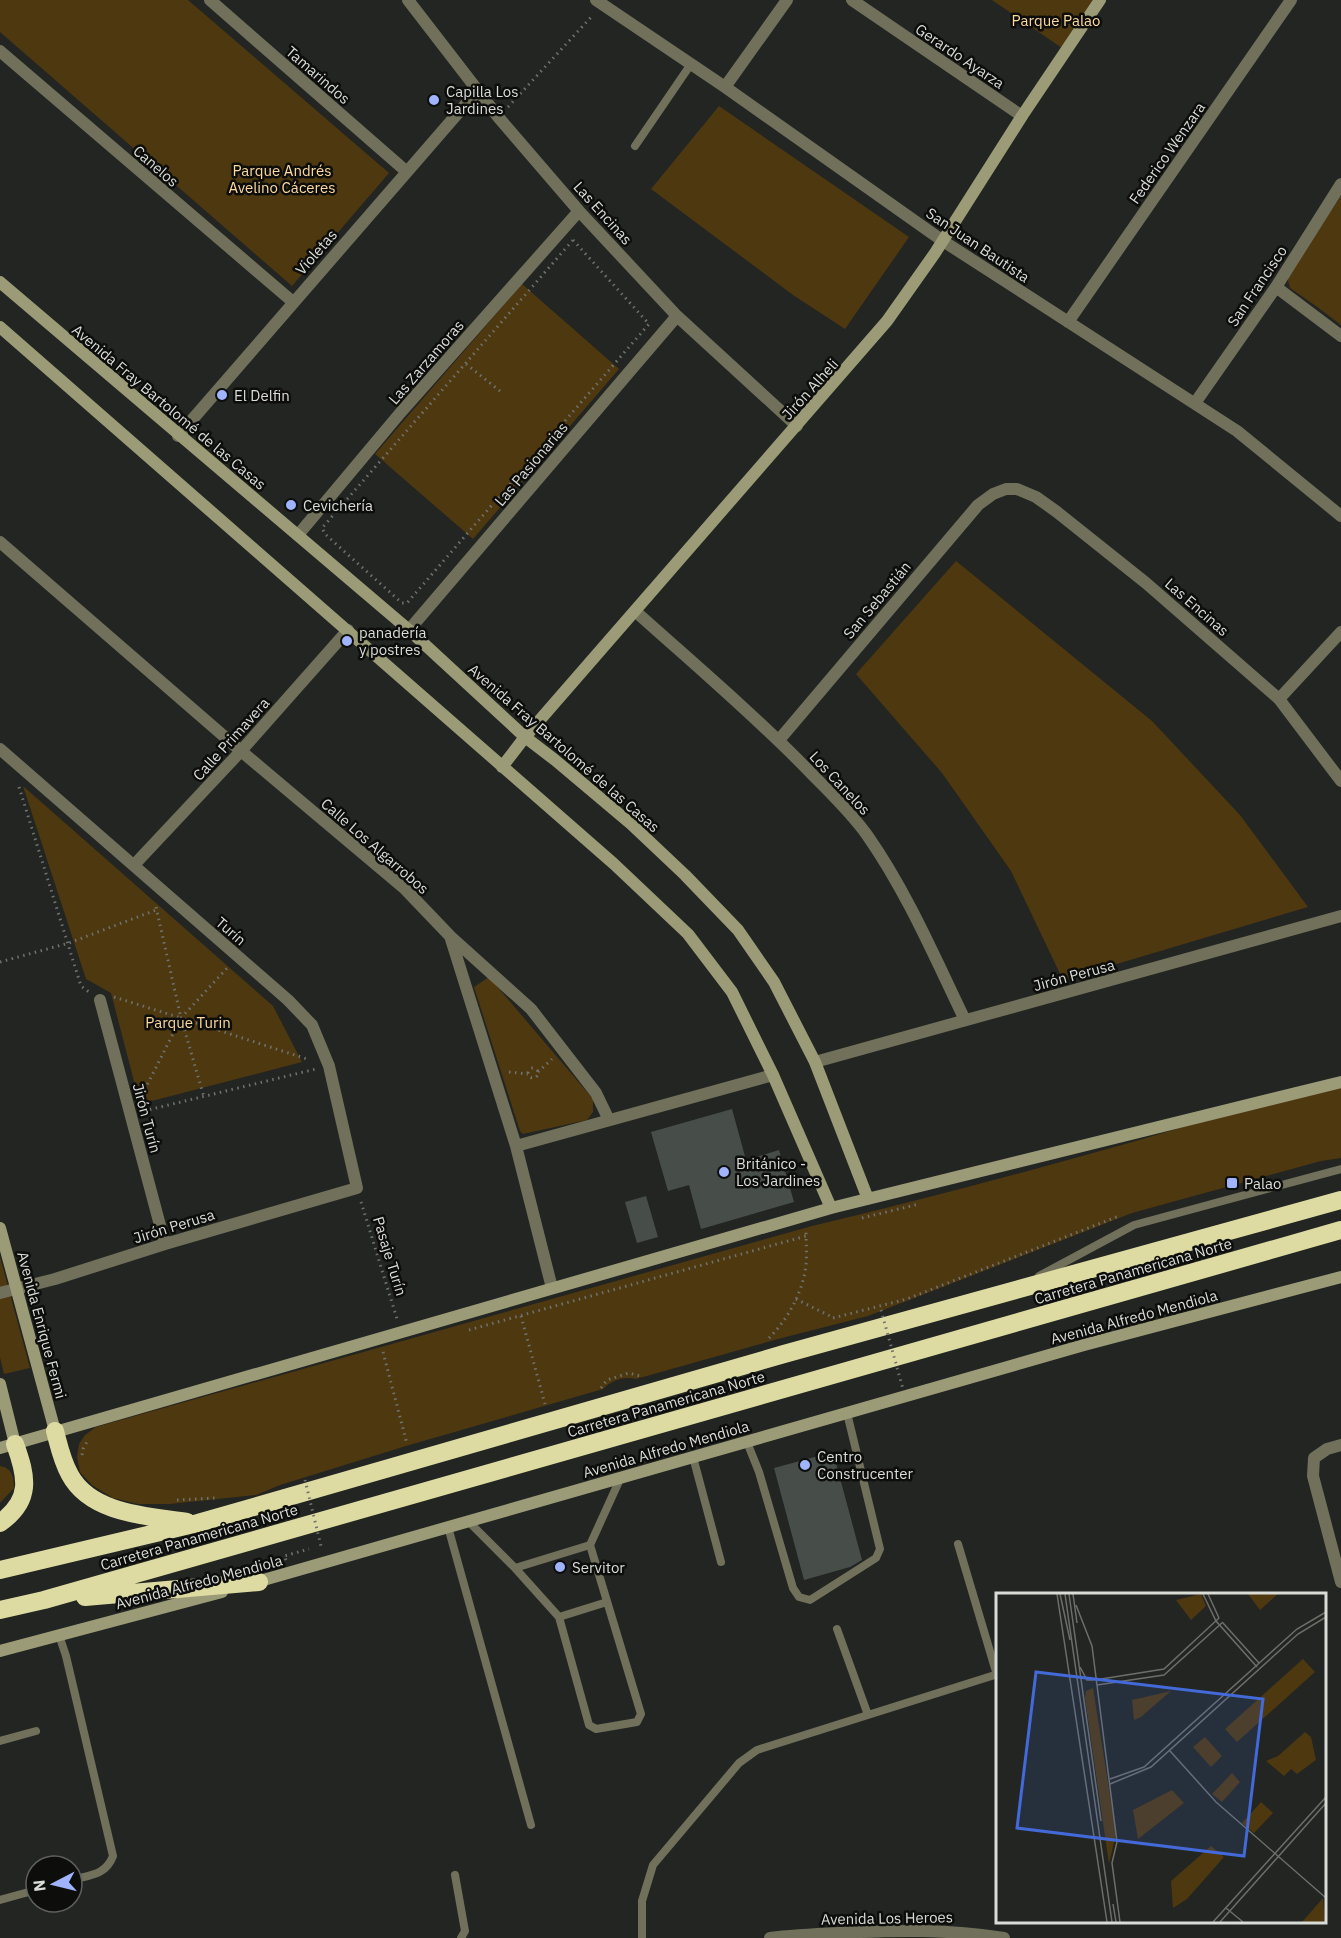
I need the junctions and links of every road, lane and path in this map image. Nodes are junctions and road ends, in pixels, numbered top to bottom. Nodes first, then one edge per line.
1 (210, 0) edge
2 (408, 0) edge
3 (787, 0) edge
4 (852, 0) edge
5 (1100, 0) edge
6 (1291, 0) edge
7 (602, 2) edge
8 (0, 51) edge
9 (691, 64) junction
10 (725, 87) junction
11 (478, 90) junction
12 (1022, 116) junction
13 (499, 118) junction
14 (634, 146) dead end
15 (407, 172) junction
16 (1341, 184) edge
17 (579, 211) junction
18 (573, 240) dead end
19 (943, 241) junction
20 (0, 282) edge
21 (1276, 286) junction
22 (293, 302) junction
23 (677, 316) junction
24 (1068, 322) junction
25 (0, 327) edge
26 (1341, 336) edge
27 (466, 363) dead end
28 (500, 391) dead end
29 (1195, 403) junction
30 (797, 426) junction
31 (178, 436) junction
32 (1006, 489) joint
33 (1341, 516) edge
34 (322, 528) dead end
35 (298, 535) junction
36 (0, 542) edge
37 (635, 611) junction
38 (348, 630) junction
39 (409, 630) junction
40 (1341, 632) edge
41 (1279, 699) junction
42 (525, 737) junction
43 (779, 740) junction
44 (241, 751) junction
45 (5, 753) edge
46 (502, 767) junction
47 (1341, 781) edge
48 (134, 865) junction
49 (149, 879) junction
50 (156, 910) junction
51 (1341, 916) edge
52 (450, 936) junction
53 (69, 943) junction
54 (237, 957) junction
55 (0, 962) edge
56 (81, 986) junction
57 (92, 990) dead end
58 (102, 997) junction
59 (181, 1018) junction
60 (965, 1020) junction
61 (815, 1062) junction
62 (329, 1066) junction
63 (773, 1075) junction
64 (1341, 1082) edge
65 (204, 1096) junction
66 (131, 1115) junction
67 (609, 1120) junction
68 (516, 1146) junction
69 (1341, 1169) edge
70 (357, 1188) junction
71 (868, 1199) junction
72 (1341, 1200) edge
73 (831, 1208) junction
74 (1129, 1212) dead end
75 (0, 1228) edge
76 (1341, 1230) edge
77 (806, 1231) dead end
78 (806, 1236) junction
79 (165, 1244) junction
80 (1341, 1277) edge
81 (16, 1288) junction
82 (552, 1288) junction
83 (1010, 1291) junction
84 (0, 1293) edge
85 (519, 1307) dead end
86 (881, 1310) dead end
87 (521, 1316) junction
88 (833, 1318) junction
89 (843, 1320) dead end
90 (400, 1331) junction
91 (464, 1332) dead end
92 (381, 1346) dead end
93 (0, 1384) edge
94 (903, 1389) dead end
95 (545, 1404) dead end
96 (847, 1413) junction
97 (55, 1431) junction
98 (93, 1438) dead end
99 (747, 1442) junction
100 (407, 1444) dead end
101 (1341, 1445) edge
102 (8, 1446) edge
103 (693, 1457) junction
104 (82, 1459) dead end
105 (621, 1477) junction
106 (305, 1480) dead end
107 (215, 1498) dead end
108 (175, 1500) dead end
109 (468, 1521) junction
110 (0, 1523) edge
111 (198, 1523) junction
112 (448, 1527) junction
113 (958, 1544) dead end
114 (590, 1545) junction
115 (284, 1556) dead end
116 (721, 1562) dead end
117 (1339, 1563) edge
118 (515, 1568) junction
119 (0, 1570) edge
120 (259, 1582) junction
121 (1341, 1582) edge
122 (44, 1600) junction
123 (607, 1602) junction
124 (0, 1610) edge
125 (559, 1617) junction
126 (837, 1629) dead end
127 (59, 1635) junction
128 (0, 1651) edge
129 (996, 1671) edge
130 (996, 1674) edge
131 (868, 1715) junction
132 (36, 1731) dead end
133 (0, 1741) edge
134 (531, 1825) dead end
135 (455, 1875) dead end
136 (84, 1876) edge
137 (24, 1893) edge
138 (0, 1900) edge
139 (461, 1938) edge
140 (642, 1938) edge
141 (770, 1938) edge
142 (1004, 1938) edge

1 - 15 street, Tamarindos
2 - 11 street, Las Encinas
3 - 10 street
4 - 12 street, Gerardo Ayarza
5 - 12 street, Jirón Alheli
6 - 24 street, Federico Wenzara
7 - 9 street, San Juan Bautista
7 - 13 path
8 - 22 street, Canelos
9 - 10 street, San Juan Bautista
9 - 14 lane
10 - 19 street, San Juan Bautista
11 - 13 street, Las Encinas
11 - 15 street, Violetas
12 - 19 street, Jirón Alheli
13 - 17 street, Las Encinas
15 - 22 street, Violetas
16 - 21 street, San Francisco
17 - 23 street, Las Encinas
17 - 35 street, Las Zarzamoras
18 - 34 path
19 - 24 street, San Juan Bautista
19 - 30 street, Jirón Alheli
20 - 31 street, Avenida Fray Bartolomé de las Casas
21 - 26 street
21 - 29 street, San Francisco
22 - 31 street, Violetas
23 - 30 street, Las Encinas
23 - 39 street, Las Pasionarias
24 - 29 street, San Juan Bautista
25 - 38 street
27 - 28 path
29 - 33 street, San Juan Bautista
30 - 37 street, Jirón Alheli
31 - 35 street, Avenida Fray Bartolomé de las Casas
32 - 41 street, Las Encinas
32 - 43 street, San Sebastián
35 - 39 street, Avenida Fray Bartolomé de las Casas
36 - 44 street, Calle Los Algarrobos
37 - 42 street, Jirón Alheli
37 - 43 street, Los Canelos
38 - 44 street, Calle Primavera
38 - 46 street
39 - 42 street, Avenida Fray Bartolomé de las Casas
40 - 41 street
41 - 47 street, Las Encinas
42 - 46 street, Jirón Alheli
42 - 61 street, Avenida Fray Bartolomé de las Casas
43 - 60 street, Los Canelos
44 - 48 street, Calle Primavera
44 - 52 street, Calle Los Algarrobos
45 - 48 street, Turín
45 - 53 path
46 - 63 street
48 - 49 street, Turín
49 - 50 path
49 - 54 street, Turín
50 - 53 path
50 - 59 path
51 - 60 street, Jirón Perusa
52 - 67 street
52 - 68 street, Calle Los Algarrobos
53 - 55 path
53 - 56 path
54 - 59 path
54 - 62 street, Turín
56 - 57 path
56 - 58 path
58 - 59 path
58 - 66 street, Jirón Turín
59 - 62 path
59 - 65 path
59 - 66 path
60 - 61 street, Jirón Perusa
61 - 71 street, Avenida Fray Bartolomé de las Casas
62 - 65 path
62 - 70 street, Turín
63 - 67 street
63 - 73 street
64 - 71 street
65 - 66 path
66 - 79 street, Jirón Turín
67 - 68 street
68 - 82 street, Calle Los Algarrobos
69 - 83 lane
70 - 79 street, Jirón Perusa
70 - 90 path, Pasaje Turín
71 - 73 street
72 - 83 highway, Carretera Panamericana Norte
73 - 82 street
74 - 88 path
75 - 81 street, Avenida Enrique Fermi
76 - 122 highway, Carretera Panamericana Norte
77 - 78 path
78 - 87 path
78 - 88 path
79 - 81 street, Jirón Perusa
80 - 96 street, Avenida Alfredo Mendiola
81 - 84 street, Jirón Perusa
81 - 97 street, Avenida Enrique Fermi
82 - 90 street
83 - 111 highway, Carretera Panamericana Norte
85 - 87 path
86 - 94 path, bridge
87 - 91 path
87 - 95 path
88 - 89 path
90 - 97 street
92 - 100 path
93 - 102 street
96 - 99 street, Avenida Alfredo Mendiola
96 - 99 lane
97 - 102 street
97 - 111 highway
98 - 104 path
99 - 103 street, Avenida Alfredo Mendiola
101 - 117 street
102 - 110 highway
103 - 105 street, Avenida Alfredo Mendiola
103 - 116 lane
105 - 109 street, Avenida Alfredo Mendiola
105 - 114 lane
106 - 115 path, bridge
107 - 108 path
109 - 112 street, Avenida Alfredo Mendiola
109 - 118 lane
111 - 119 highway, Carretera Panamericana Norte
112 - 120 street, Avenida Alfredo Mendiola
112 - 134 lane
113 - 129 lane
114 - 118 lane
114 - 123 lane
117 - 121 street
118 - 125 lane
120 - 122 highway
120 - 127 street, Avenida Alfredo Mendiola
122 - 124 highway, Carretera Panamericana Norte
123 - 125 lane
123 - 125 lane
126 - 131 lane
127 - 128 street, Avenida Alfredo Mendiola
127 - 136 lane
130 - 131 lane
131 - 140 lane
132 - 133 lane
135 - 139 lane
137 - 138 lane
141 - 142 street, Avenida Los Heroes

